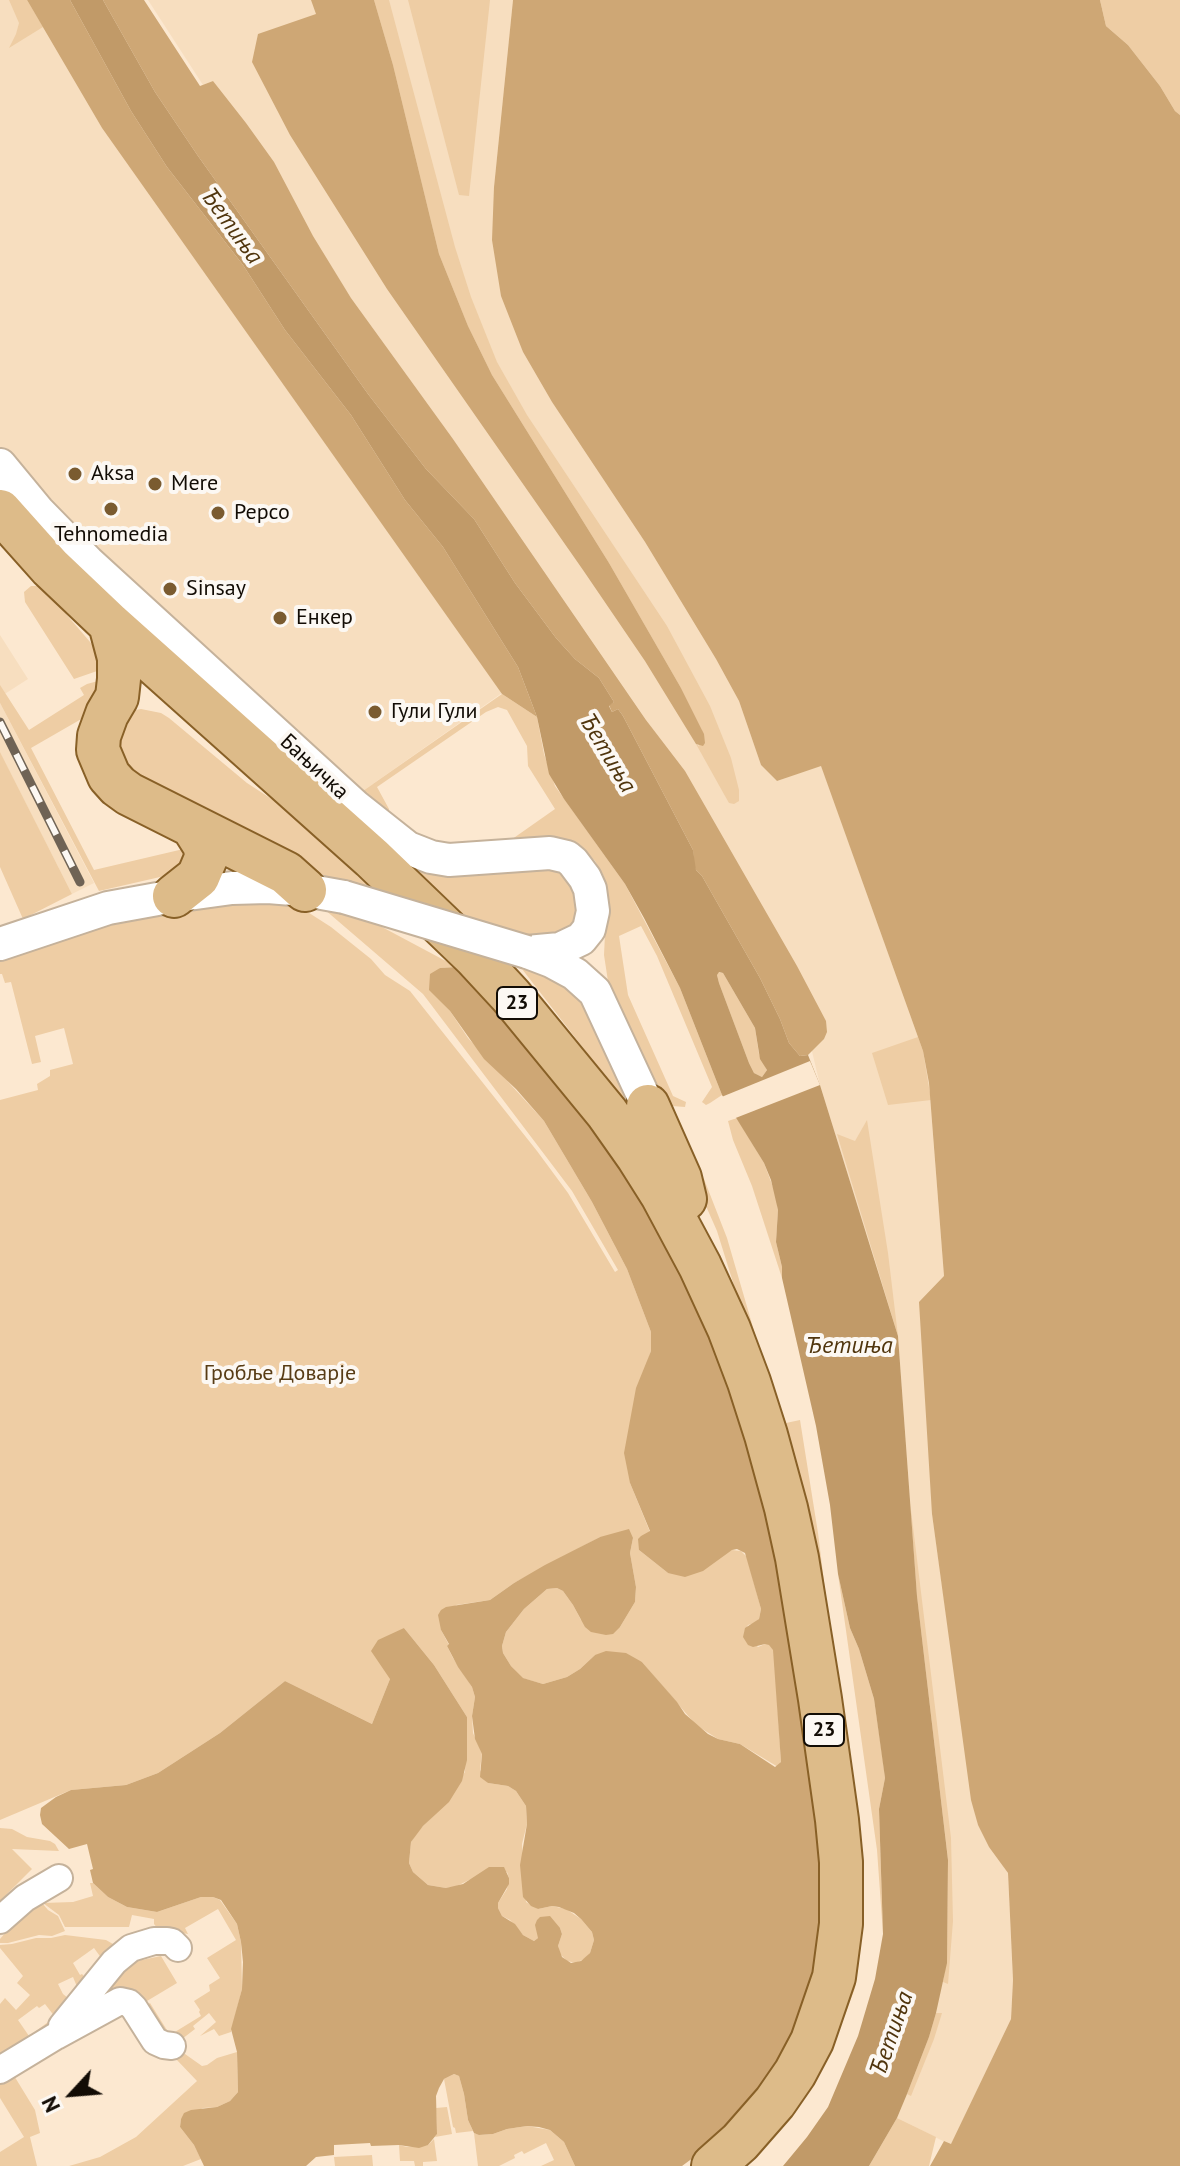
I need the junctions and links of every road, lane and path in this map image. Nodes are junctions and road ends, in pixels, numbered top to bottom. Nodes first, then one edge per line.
1 (0, 465) edge
2 (0, 511) edge
3 (110, 624) junction
4 (195, 701) junction
5 (107, 714) junction
6 (193, 827) junction
7 (325, 893) junction
8 (174, 896) junction
9 (589, 929) junction
10 (0, 944) edge
11 (527, 952) junction
12 (595, 992) junction
13 (648, 1106) joint
14 (700, 1266) junction
15 (59, 1878) dead end
16 (0, 1920) edge
17 (178, 1948) dead end
18 (56, 2036) junction
19 (172, 2046) dead end
20 (0, 2070) edge
21 (713, 2166) edge

1 - 9 street, Бањичка
2 - 3 main road, 23
3 - 4 main road, 23
3 - 5 main road
4 - 5 main road
4 - 14 main road, 23
5 - 6 main road
6 - 7 main road
6 - 8 main road
7 - 8 street
7 - 11 street, bridge
8 - 10 street
9 - 11 street
9 - 12 street
11 - 12 street
12 - 13 street
13 - 14 main road
14 - 21 main road, 23
15 - 16 street
17 - 18 street
18 - 19 street
18 - 20 street

